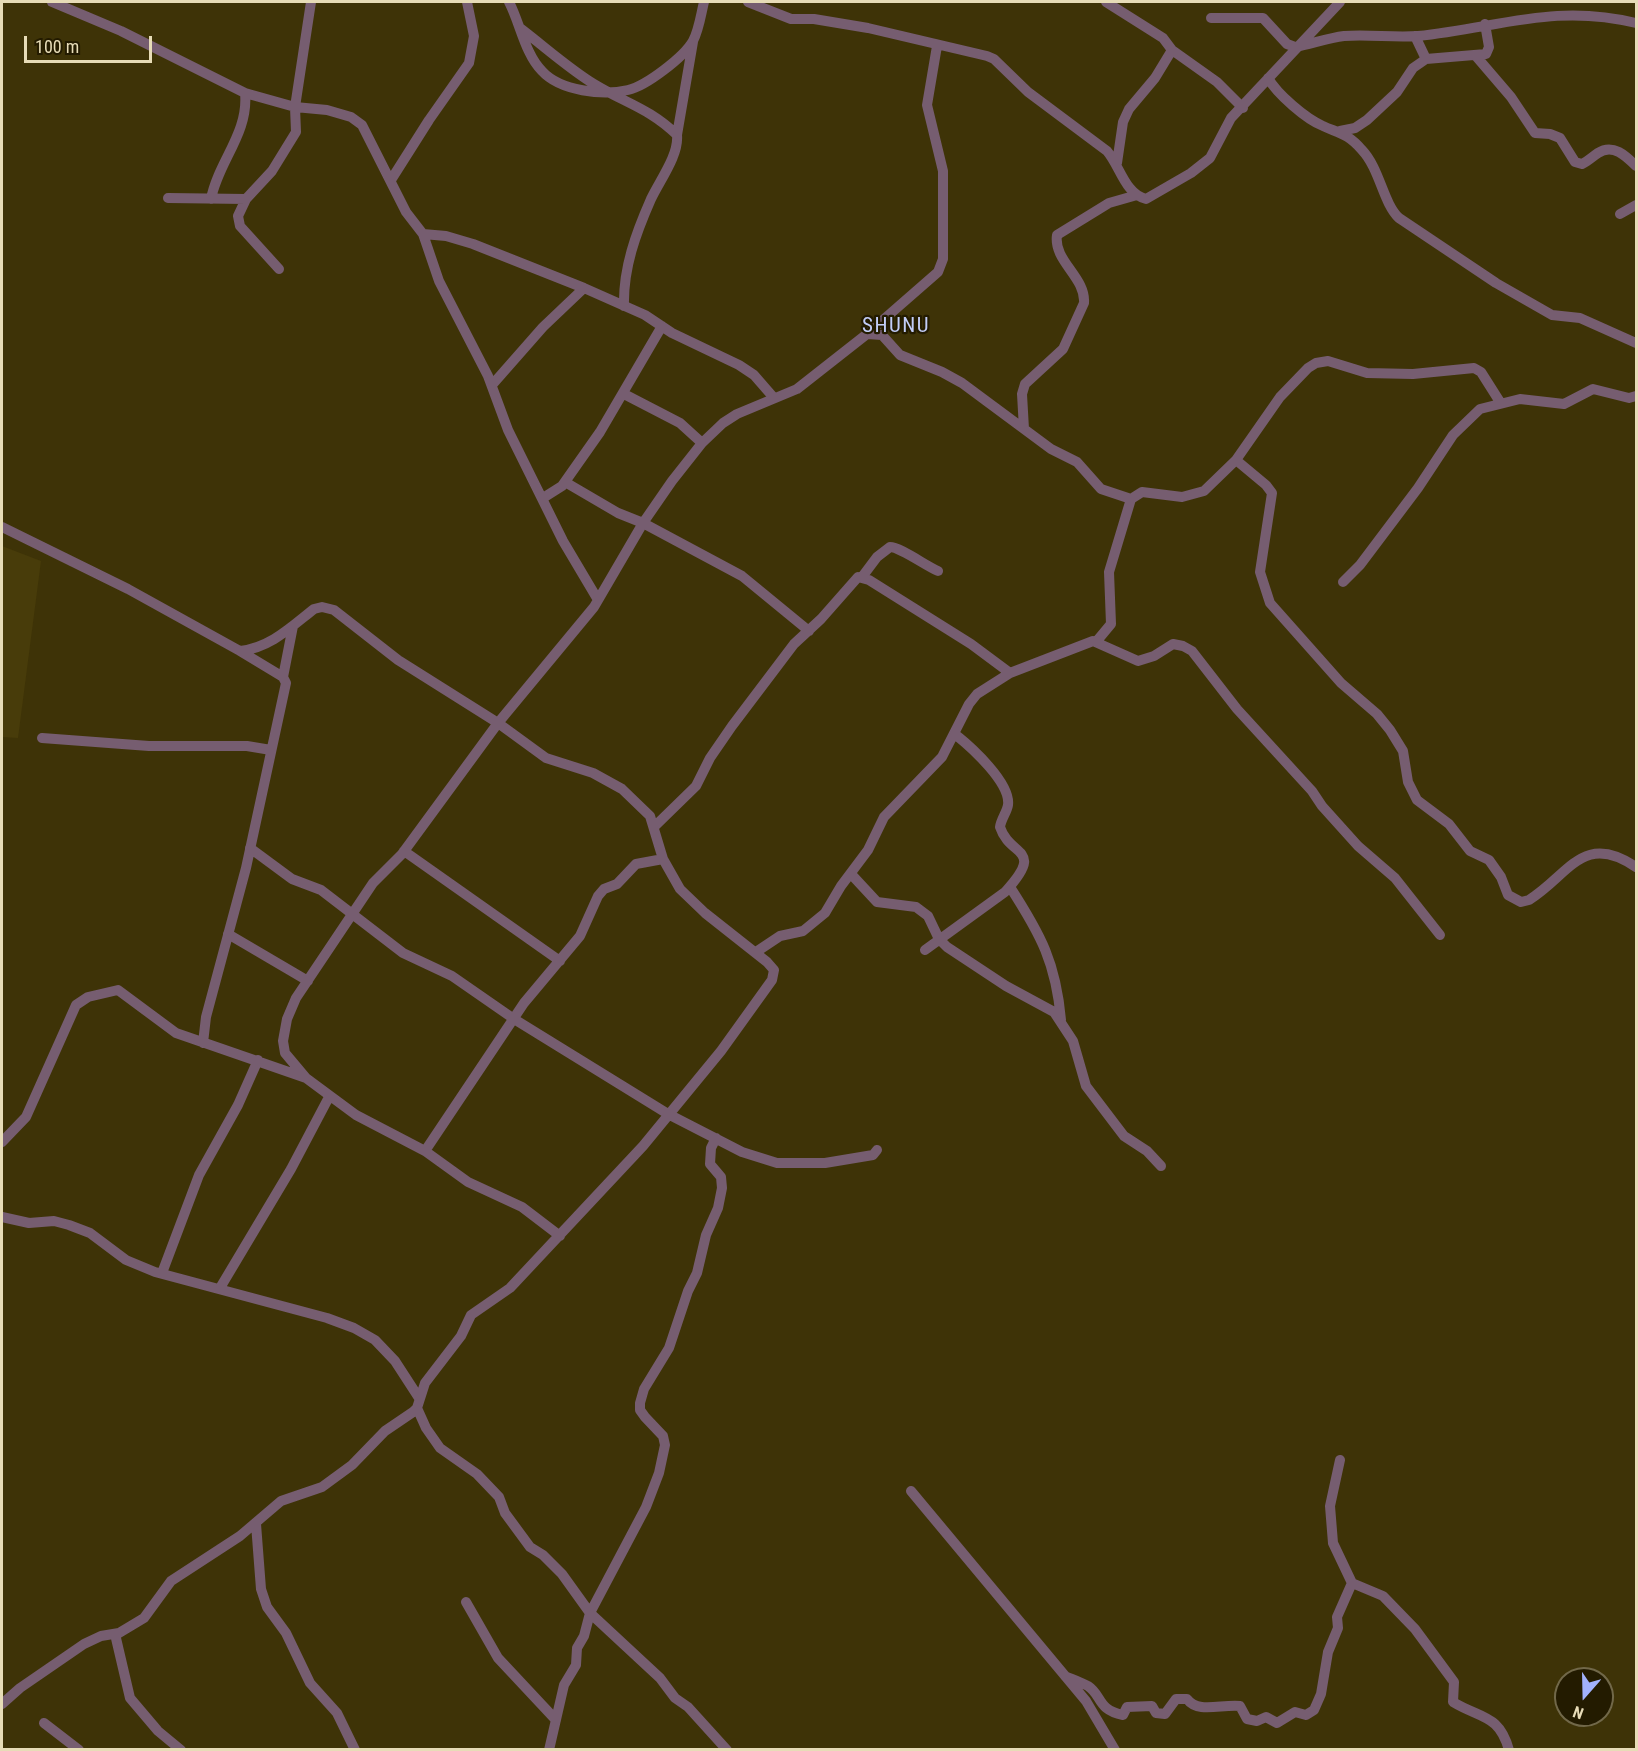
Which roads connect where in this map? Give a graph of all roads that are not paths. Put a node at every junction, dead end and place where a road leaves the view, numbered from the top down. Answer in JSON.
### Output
{"nodes":[{"id":1,"x":52,"y":2,"type":"edge"},
{"id":2,"x":311,"y":2,"type":"edge"},
{"id":3,"x":467,"y":2,"type":"edge"},
{"id":4,"x":509,"y":2,"type":"edge"},
{"id":5,"x":705,"y":2,"type":"edge"},
{"id":6,"x":748,"y":2,"type":"edge"},
{"id":7,"x":1106,"y":2,"type":"edge"},
{"id":8,"x":1340,"y":2,"type":"edge"},
{"id":9,"x":1211,"y":18,"type":"dead end"},
{"id":10,"x":1636,"y":23,"type":"edge"},
{"id":11,"x":1485,"y":24,"type":"junction"},
{"id":12,"x":520,"y":28,"type":"junction"},
{"id":13,"x":1415,"y":36,"type":"junction"},
{"id":14,"x":693,"y":42,"type":"junction"},
{"id":15,"x":937,"y":45,"type":"junction"},
{"id":16,"x":1295,"y":47,"type":"junction"},
{"id":17,"x":1172,"y":50,"type":"junction"},
{"id":18,"x":1474,"y":55,"type":"junction"},
{"id":19,"x":1426,"y":59,"type":"junction"},
{"id":20,"x":1268,"y":78,"type":"junction"},
{"id":21,"x":606,"y":91,"type":"junction"},
{"id":22,"x":245,"y":93,"type":"junction"},
{"id":23,"x":295,"y":106,"type":"junction"},
{"id":24,"x":1243,"y":108,"type":"junction"},
{"id":25,"x":1340,"y":131,"type":"junction"},
{"id":26,"x":677,"y":135,"type":"junction"},
{"id":27,"x":1117,"y":164,"type":"junction"},
{"id":28,"x":1636,"y":166,"type":"edge"},
{"id":29,"x":391,"y":180,"type":"junction"},
{"id":30,"x":1137,"y":195,"type":"junction"},
{"id":31,"x":168,"y":198,"type":"dead end"},
{"id":32,"x":211,"y":199,"type":"junction"},
{"id":33,"x":246,"y":199,"type":"junction"},
{"id":34,"x":1636,"y":205,"type":"edge"},
{"id":35,"x":1620,"y":214,"type":"dead end"},
{"id":36,"x":423,"y":234,"type":"junction"},
{"id":37,"x":279,"y":269,"type":"dead end"},
{"id":38,"x":584,"y":288,"type":"junction"},
{"id":39,"x":624,"y":306,"type":"junction"},
{"id":40,"x":662,"y":326,"type":"junction"},
{"id":41,"x":867,"y":334,"type":"junction"},
{"id":42,"x":1636,"y":342,"type":"edge"},
{"id":43,"x":492,"y":385,"type":"junction"},
{"id":44,"x":624,"y":394,"type":"junction"},
{"id":45,"x":1636,"y":396,"type":"edge"},
{"id":46,"x":774,"y":398,"type":"junction"},
{"id":47,"x":1500,"y":402,"type":"junction"},
{"id":48,"x":1024,"y":429,"type":"junction"},
{"id":49,"x":702,"y":443,"type":"junction"},
{"id":50,"x":1236,"y":460,"type":"junction"},
{"id":51,"x":565,"y":483,"type":"junction"},
{"id":52,"x":543,"y":498,"type":"junction"},
{"id":53,"x":1131,"y":499,"type":"junction"},
{"id":54,"x":643,"y":523,"type":"junction"},
{"id":55,"x":2,"y":527,"type":"edge"},
{"id":56,"x":938,"y":571,"type":"dead end"},
{"id":57,"x":862,"y":577,"type":"junction"},
{"id":58,"x":1343,"y":582,"type":"dead end"},
{"id":59,"x":598,"y":600,"type":"junction"},
{"id":60,"x":293,"y":626,"type":"junction"},
{"id":61,"x":809,"y":631,"type":"junction"},
{"id":62,"x":1096,"y":642,"type":"junction"},
{"id":63,"x":240,"y":651,"type":"junction"},
{"id":64,"x":1010,"y":673,"type":"junction"},
{"id":65,"x":283,"y":677,"type":"junction"},
{"id":66,"x":498,"y":723,"type":"junction"},
{"id":67,"x":956,"y":735,"type":"junction"},
{"id":68,"x":42,"y":738,"type":"dead end"},
{"id":69,"x":271,"y":750,"type":"junction"},
{"id":70,"x":656,"y":826,"type":"junction"},
{"id":71,"x":250,"y":848,"type":"junction"},
{"id":72,"x":404,"y":852,"type":"junction"},
{"id":73,"x":663,"y":859,"type":"junction"},
{"id":74,"x":1636,"y":867,"type":"edge"},
{"id":75,"x":851,"y":874,"type":"junction"},
{"id":76,"x":1010,"y":887,"type":"junction"},
{"id":77,"x":354,"y":915,"type":"junction"},
{"id":78,"x":228,"y":934,"type":"junction"},
{"id":79,"x":1440,"y":935,"type":"dead end"},
{"id":80,"x":939,"y":939,"type":"junction"},
{"id":81,"x":925,"y":950,"type":"dead end"},
{"id":82,"x":756,"y":952,"type":"junction"},
{"id":83,"x":560,"y":961,"type":"junction"},
{"id":84,"x":308,"y":981,"type":"junction"},
{"id":85,"x":514,"y":1018,"type":"junction"},
{"id":86,"x":1061,"y":1021,"type":"junction"},
{"id":87,"x":203,"y":1043,"type":"junction"},
{"id":88,"x":285,"y":1053,"type":"junction"},
{"id":89,"x":258,"y":1060,"type":"junction"},
{"id":90,"x":278,"y":1068,"type":"junction"},
{"id":91,"x":306,"y":1078,"type":"junction"},
{"id":92,"x":329,"y":1097,"type":"junction"},
{"id":93,"x":668,"y":1114,"type":"junction"},
{"id":94,"x":716,"y":1138,"type":"junction"},
{"id":95,"x":2,"y":1142,"type":"edge"},
{"id":96,"x":425,"y":1150,"type":"junction"},
{"id":97,"x":877,"y":1150,"type":"dead end"},
{"id":98,"x":1161,"y":1166,"type":"dead end"},
{"id":99,"x":2,"y":1217,"type":"edge"},
{"id":100,"x":560,"y":1236,"type":"junction"},
{"id":101,"x":162,"y":1273,"type":"junction"},
{"id":102,"x":220,"y":1288,"type":"junction"},
{"id":103,"x":418,"y":1403,"type":"junction"},
{"id":104,"x":399,"y":1423,"type":"junction"},
{"id":105,"x":426,"y":1428,"type":"junction"},
{"id":106,"x":1340,"y":1461,"type":"dead end"},
{"id":107,"x":911,"y":1491,"type":"dead end"},
{"id":108,"x":256,"y":1524,"type":"junction"},
{"id":109,"x":1352,"y":1583,"type":"junction"},
{"id":110,"x":466,"y":1602,"type":"dead end"},
{"id":111,"x":590,"y":1613,"type":"junction"},
{"id":112,"x":115,"y":1635,"type":"junction"},
{"id":113,"x":1065,"y":1676,"type":"junction"},
{"id":114,"x":2,"y":1704,"type":"edge"},
{"id":115,"x":556,"y":1720,"type":"junction"},
{"id":116,"x":44,"y":1724,"type":"dead end"},
{"id":117,"x":552,"y":1748,"type":"edge"},
{"id":118,"x":79,"y":1749,"type":"edge"},
{"id":119,"x":181,"y":1749,"type":"edge"},
{"id":120,"x":355,"y":1749,"type":"edge"},
{"id":121,"x":727,"y":1749,"type":"edge"},
{"id":122,"x":1115,"y":1749,"type":"edge"},
{"id":123,"x":1509,"y":1749,"type":"edge"}],
"edges":[{"from":1,"to":22,"type":"street"},
{"from":2,"to":23,"type":"street"},
{"from":3,"to":29,"type":"street"},
{"from":4,"to":12,"type":"street"},
{"from":5,"to":14,"type":"street"},
{"from":6,"to":15,"type":"street"},
{"from":7,"to":17,"type":"street"},
{"from":8,"to":16,"type":"street"},
{"from":9,"to":16,"type":"street"},
{"from":10,"to":11,"type":"street"},
{"from":11,"to":13,"type":"street"},
{"from":11,"to":18,"type":"street"},
{"from":12,"to":21,"type":"street"},
{"from":12,"to":21,"type":"street"},
{"from":13,"to":16,"type":"street"},
{"from":13,"to":19,"type":"street"},
{"from":14,"to":21,"type":"street"},
{"from":14,"to":26,"type":"street"},
{"from":15,"to":27,"type":"street"},
{"from":15,"to":41,"type":"street"},
{"from":16,"to":20,"type":"street"},
{"from":17,"to":24,"type":"street"},
{"from":17,"to":27,"type":"street"},
{"from":18,"to":19,"type":"street"},
{"from":18,"to":28,"type":"street"},
{"from":19,"to":25,"type":"street"},
{"from":20,"to":24,"type":"street"},
{"from":20,"to":25,"type":"street"},
{"from":21,"to":26,"type":"street"},
{"from":22,"to":23,"type":"street"},
{"from":22,"to":32,"type":"street"},
{"from":23,"to":29,"type":"street"},
{"from":23,"to":33,"type":"street"},
{"from":24,"to":30,"type":"street"},
{"from":25,"to":42,"type":"street"},
{"from":26,"to":39,"type":"street"},
{"from":27,"to":30,"type":"street"},
{"from":29,"to":36,"type":"street"},
{"from":30,"to":48,"type":"street"},
{"from":31,"to":32,"type":"street"},
{"from":32,"to":33,"type":"street"},
{"from":33,"to":37,"type":"street"},
{"from":34,"to":35,"type":"street"},
{"from":36,"to":38,"type":"street"},
{"from":36,"to":43,"type":"street"},
{"from":38,"to":39,"type":"street"},
{"from":38,"to":43,"type":"street"},
{"from":39,"to":40,"type":"street"},
{"from":40,"to":44,"type":"street"},
{"from":40,"to":46,"type":"street"},
{"from":41,"to":46,"type":"street"},
{"from":41,"to":48,"type":"street"},
{"from":43,"to":52,"type":"street"},
{"from":44,"to":49,"type":"street"},
{"from":44,"to":51,"type":"street"},
{"from":45,"to":47,"type":"street"},
{"from":46,"to":49,"type":"street"},
{"from":47,"to":50,"type":"street"},
{"from":47,"to":58,"type":"street"},
{"from":48,"to":53,"type":"street"},
{"from":49,"to":54,"type":"street"},
{"from":50,"to":53,"type":"street"},
{"from":50,"to":74,"type":"street"},
{"from":51,"to":52,"type":"street"},
{"from":51,"to":54,"type":"street"},
{"from":52,"to":59,"type":"street"},
{"from":53,"to":62,"type":"street"},
{"from":54,"to":59,"type":"street"},
{"from":54,"to":61,"type":"street"},
{"from":55,"to":63,"type":"street"},
{"from":56,"to":57,"type":"street"},
{"from":57,"to":61,"type":"street"},
{"from":57,"to":64,"type":"street"},
{"from":59,"to":66,"type":"street"},
{"from":60,"to":63,"type":"street"},
{"from":60,"to":65,"type":"street"},
{"from":60,"to":66,"type":"street"},
{"from":61,"to":70,"type":"street"},
{"from":62,"to":64,"type":"street"},
{"from":62,"to":79,"type":"street"},
{"from":63,"to":65,"type":"street"},
{"from":64,"to":67,"type":"street"},
{"from":65,"to":69,"type":"street"},
{"from":66,"to":70,"type":"street"},
{"from":66,"to":72,"type":"street"},
{"from":67,"to":75,"type":"street"},
{"from":67,"to":76,"type":"street"},
{"from":68,"to":69,"type":"street"},
{"from":69,"to":71,"type":"street"},
{"from":70,"to":73,"type":"street"},
{"from":71,"to":77,"type":"street"},
{"from":71,"to":78,"type":"street"},
{"from":72,"to":77,"type":"street"},
{"from":72,"to":83,"type":"street"},
{"from":73,"to":82,"type":"street"},
{"from":73,"to":83,"type":"street"},
{"from":75,"to":80,"type":"street"},
{"from":75,"to":82,"type":"street"},
{"from":76,"to":80,"type":"street"},
{"from":76,"to":86,"type":"street"},
{"from":77,"to":84,"type":"street"},
{"from":77,"to":85,"type":"street"},
{"from":78,"to":84,"type":"street"},
{"from":78,"to":87,"type":"street"},
{"from":80,"to":81,"type":"street"},
{"from":80,"to":86,"type":"street"},
{"from":82,"to":93,"type":"street"},
{"from":83,"to":85,"type":"street"},
{"from":84,"to":88,"type":"street"},
{"from":85,"to":93,"type":"street"},
{"from":85,"to":96,"type":"street"},
{"from":86,"to":98,"type":"street"},
{"from":87,"to":89,"type":"street"},
{"from":87,"to":95,"type":"street"},
{"from":88,"to":90,"type":"street"},
{"from":88,"to":91,"type":"street"},
{"from":89,"to":90,"type":"street"},
{"from":89,"to":101,"type":"street"},
{"from":90,"to":91,"type":"street"},
{"from":91,"to":92,"type":"street"},
{"from":92,"to":96,"type":"street"},
{"from":92,"to":102,"type":"street"},
{"from":93,"to":94,"type":"street"},
{"from":93,"to":100,"type":"street"},
{"from":94,"to":97,"type":"street"},
{"from":94,"to":111,"type":"street"},
{"from":96,"to":100,"type":"street"},
{"from":99,"to":101,"type":"street"},
{"from":100,"to":103,"type":"street"},
{"from":101,"to":102,"type":"street"},
{"from":102,"to":103,"type":"street"},
{"from":103,"to":104,"type":"street"},
{"from":103,"to":105,"type":"street"},
{"from":104,"to":105,"type":"street"},
{"from":104,"to":108,"type":"street"},
{"from":105,"to":111,"type":"street"},
{"from":106,"to":109,"type":"street"},
{"from":107,"to":113,"type":"street"},
{"from":108,"to":112,"type":"street"},
{"from":108,"to":120,"type":"street"},
{"from":109,"to":113,"type":"street"},
{"from":109,"to":123,"type":"street"},
{"from":110,"to":115,"type":"street"},
{"from":111,"to":115,"type":"street"},
{"from":111,"to":121,"type":"street"},
{"from":112,"to":114,"type":"street"},
{"from":112,"to":119,"type":"street"},
{"from":113,"to":122,"type":"street"},
{"from":115,"to":117,"type":"street"},
{"from":116,"to":118,"type":"street"}]}
